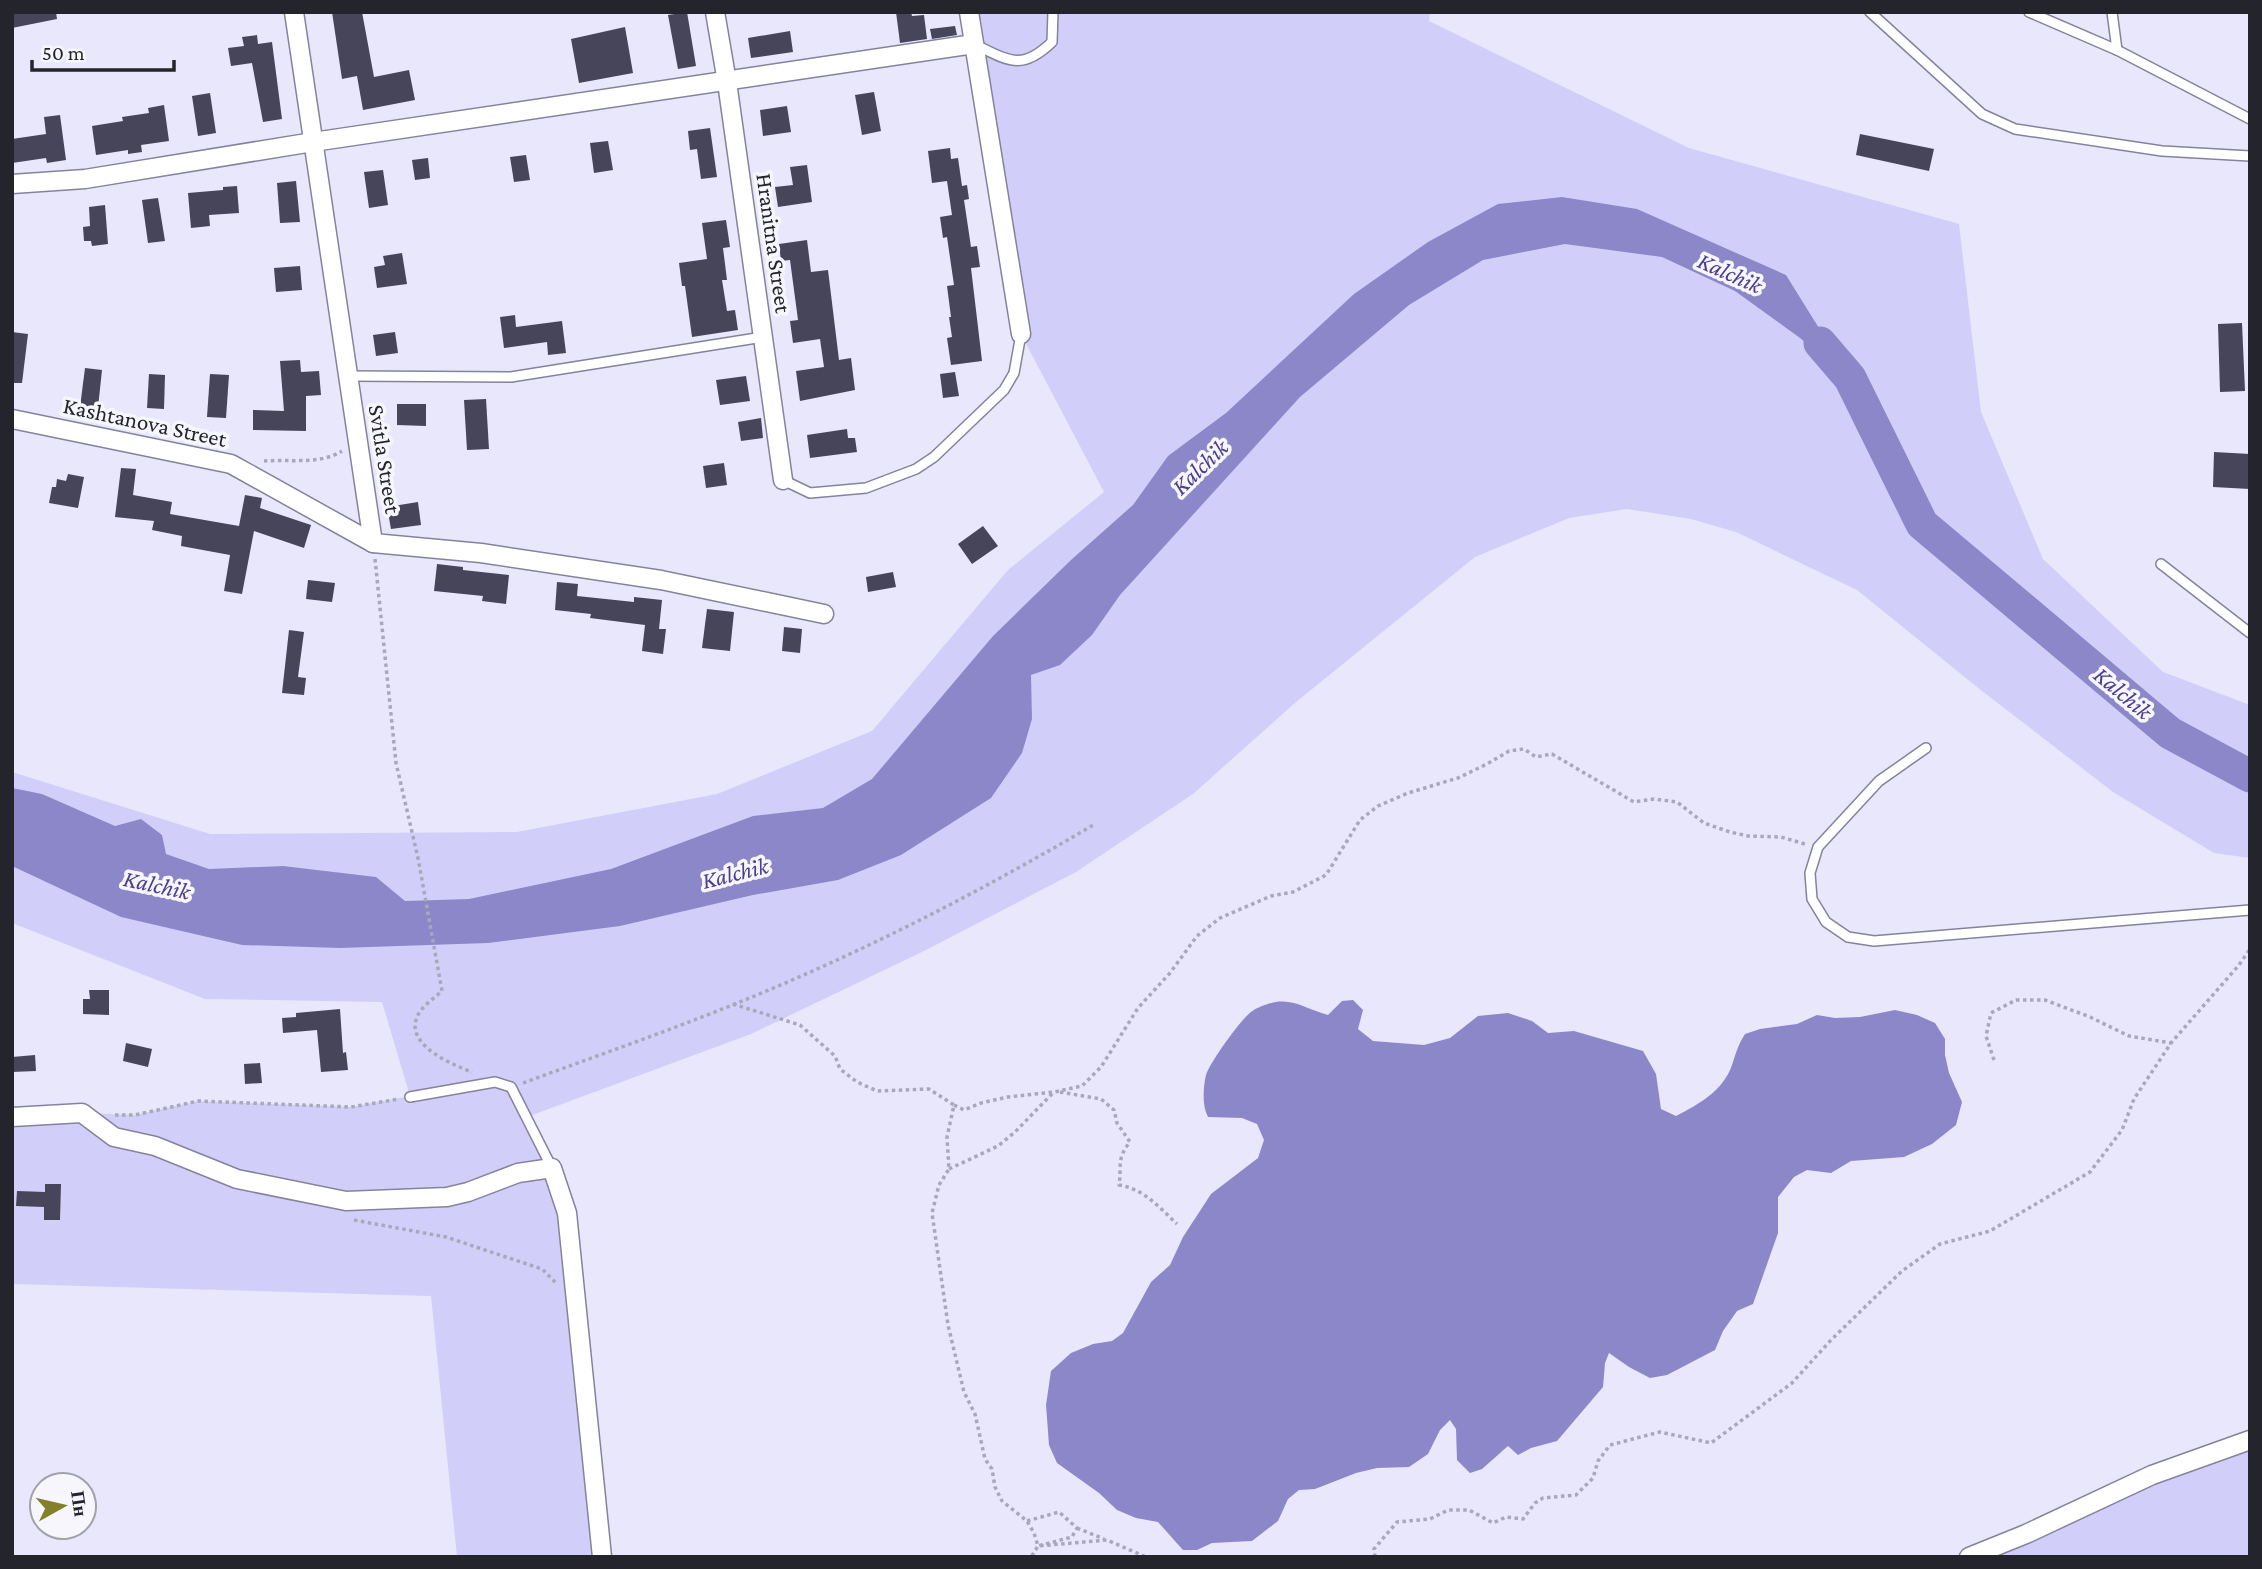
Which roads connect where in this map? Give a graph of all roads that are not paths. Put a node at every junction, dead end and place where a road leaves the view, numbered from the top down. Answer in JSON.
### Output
{"nodes":[{"id":1,"x":294,"y":12,"type":"edge"},
{"id":2,"x":715,"y":12,"type":"edge"},
{"id":3,"x":969,"y":12,"type":"edge"},
{"id":4,"x":1053,"y":12,"type":"edge"},
{"id":5,"x":1870,"y":12,"type":"edge"},
{"id":6,"x":2029,"y":12,"type":"edge"},
{"id":7,"x":2112,"y":12,"type":"edge"},
{"id":8,"x":974,"y":44,"type":"junction"},
{"id":9,"x":2117,"y":50,"type":"junction"},
{"id":10,"x":727,"y":82,"type":"junction"},
{"id":11,"x":2250,"y":119,"type":"edge"},
{"id":12,"x":313,"y":142,"type":"junction"},
{"id":13,"x":2250,"y":156,"type":"edge"},
{"id":14,"x":12,"y":184,"type":"edge"},
{"id":15,"x":1021,"y":334,"type":"joint"},
{"id":16,"x":763,"y":337,"type":"junction"},
{"id":17,"x":348,"y":376,"type":"junction"},
{"id":18,"x":12,"y":419,"type":"edge"},
{"id":19,"x":783,"y":480,"type":"joint"},
{"id":20,"x":373,"y":543,"type":"junction"},
{"id":21,"x":2161,"y":564,"type":"dead end"},
{"id":22,"x":824,"y":614,"type":"dead end"},
{"id":23,"x":2250,"y":633,"type":"edge"},
{"id":24,"x":1926,"y":748,"type":"dead end"},
{"id":25,"x":2250,"y":910,"type":"edge"},
{"id":26,"x":410,"y":1097,"type":"road end"},
{"id":27,"x":12,"y":1117,"type":"edge"},
{"id":28,"x":552,"y":1168,"type":"junction"},
{"id":29,"x":2250,"y":1440,"type":"edge"},
{"id":30,"x":602,"y":1557,"type":"edge"},
{"id":31,"x":1969,"y":1557,"type":"edge"}],
"edges":[{"from":1,"to":12,"type":"street","name":"Svitla Street"},
{"from":2,"to":10,"type":"street","name":"Hranitna Street"},
{"from":3,"to":8,"type":"street"},
{"from":4,"to":8,"type":"lane"},
{"from":5,"to":13,"type":"lane"},
{"from":6,"to":9,"type":"lane"},
{"from":7,"to":9,"type":"lane"},
{"from":8,"to":10,"type":"street"},
{"from":8,"to":15,"type":"street"},
{"from":9,"to":11,"type":"lane"},
{"from":10,"to":12,"type":"street"},
{"from":10,"to":16,"type":"street","name":"Hranitna Street"},
{"from":12,"to":14,"type":"street"},
{"from":12,"to":17,"type":"street","name":"Svitla Street"},
{"from":15,"to":19,"type":"lane"},
{"from":16,"to":17,"type":"lane"},
{"from":16,"to":19,"type":"street","name":"Hranitna Street"},
{"from":17,"to":20,"type":"street","name":"Svitla Street"},
{"from":18,"to":20,"type":"street","name":"Kashtanova Street"},
{"from":20,"to":22,"type":"street","name":"Svitla Street"},
{"from":21,"to":23,"type":"lane"},
{"from":24,"to":25,"type":"lane"},
{"from":26,"to":28,"type":"lane"},
{"from":27,"to":28,"type":"street"},
{"from":28,"to":30,"type":"street"},
{"from":29,"to":31,"type":"street"}]}
